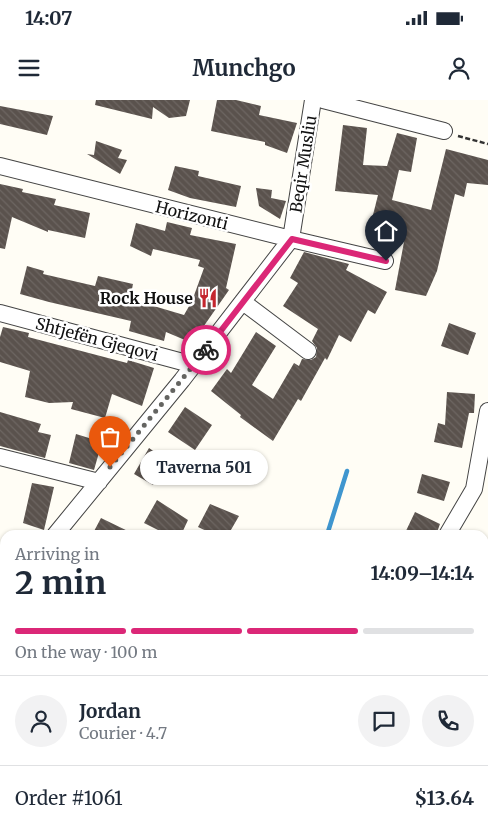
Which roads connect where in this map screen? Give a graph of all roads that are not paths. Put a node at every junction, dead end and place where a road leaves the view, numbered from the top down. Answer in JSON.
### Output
{"nodes":[{"id":1,"x":313,"y":100,"type":"edge"},
{"id":2,"x":323,"y":100,"type":"edge"},
{"id":3,"x":444,"y":131,"type":"road end"},
{"id":4,"x":0,"y":166,"type":"edge"},
{"id":5,"x":292,"y":239,"type":"junction"},
{"id":6,"x":386,"y":261,"type":"dead end"},
{"id":7,"x":243,"y":302,"type":"junction"},
{"id":8,"x":0,"y":313,"type":"edge"},
{"id":9,"x":308,"y":352,"type":"dead end"},
{"id":10,"x":194,"y":365,"type":"junction"},
{"id":11,"x":488,"y":411,"type":"edge"},
{"id":12,"x":0,"y":457,"type":"edge"},
{"id":13,"x":98,"y":482,"type":"junction"},
{"id":14,"x":59,"y":530,"type":"edge"},
{"id":15,"x":450,"y":530,"type":"edge"}],
"edges":[{"from":1,"to":5,"type":"street","name":"Beqir Musliu"},
{"from":2,"to":3,"type":"street"},
{"from":4,"to":5,"type":"street","name":"Horizonti"},
{"from":5,"to":6,"type":"street","name":"Horizonti"},
{"from":5,"to":7,"type":"street","name":"Beqir Musliu"},
{"from":7,"to":9,"type":"street"},
{"from":7,"to":10,"type":"street","name":"Beqir Musliu"},
{"from":8,"to":10,"type":"street","name":"Shtjefën Gjeqovi"},
{"from":10,"to":13,"type":"street","name":"Beqir Musliu"},
{"from":11,"to":15,"type":"street"},
{"from":12,"to":13,"type":"street"},
{"from":13,"to":14,"type":"street","name":"Beqir Musliu"}]}
